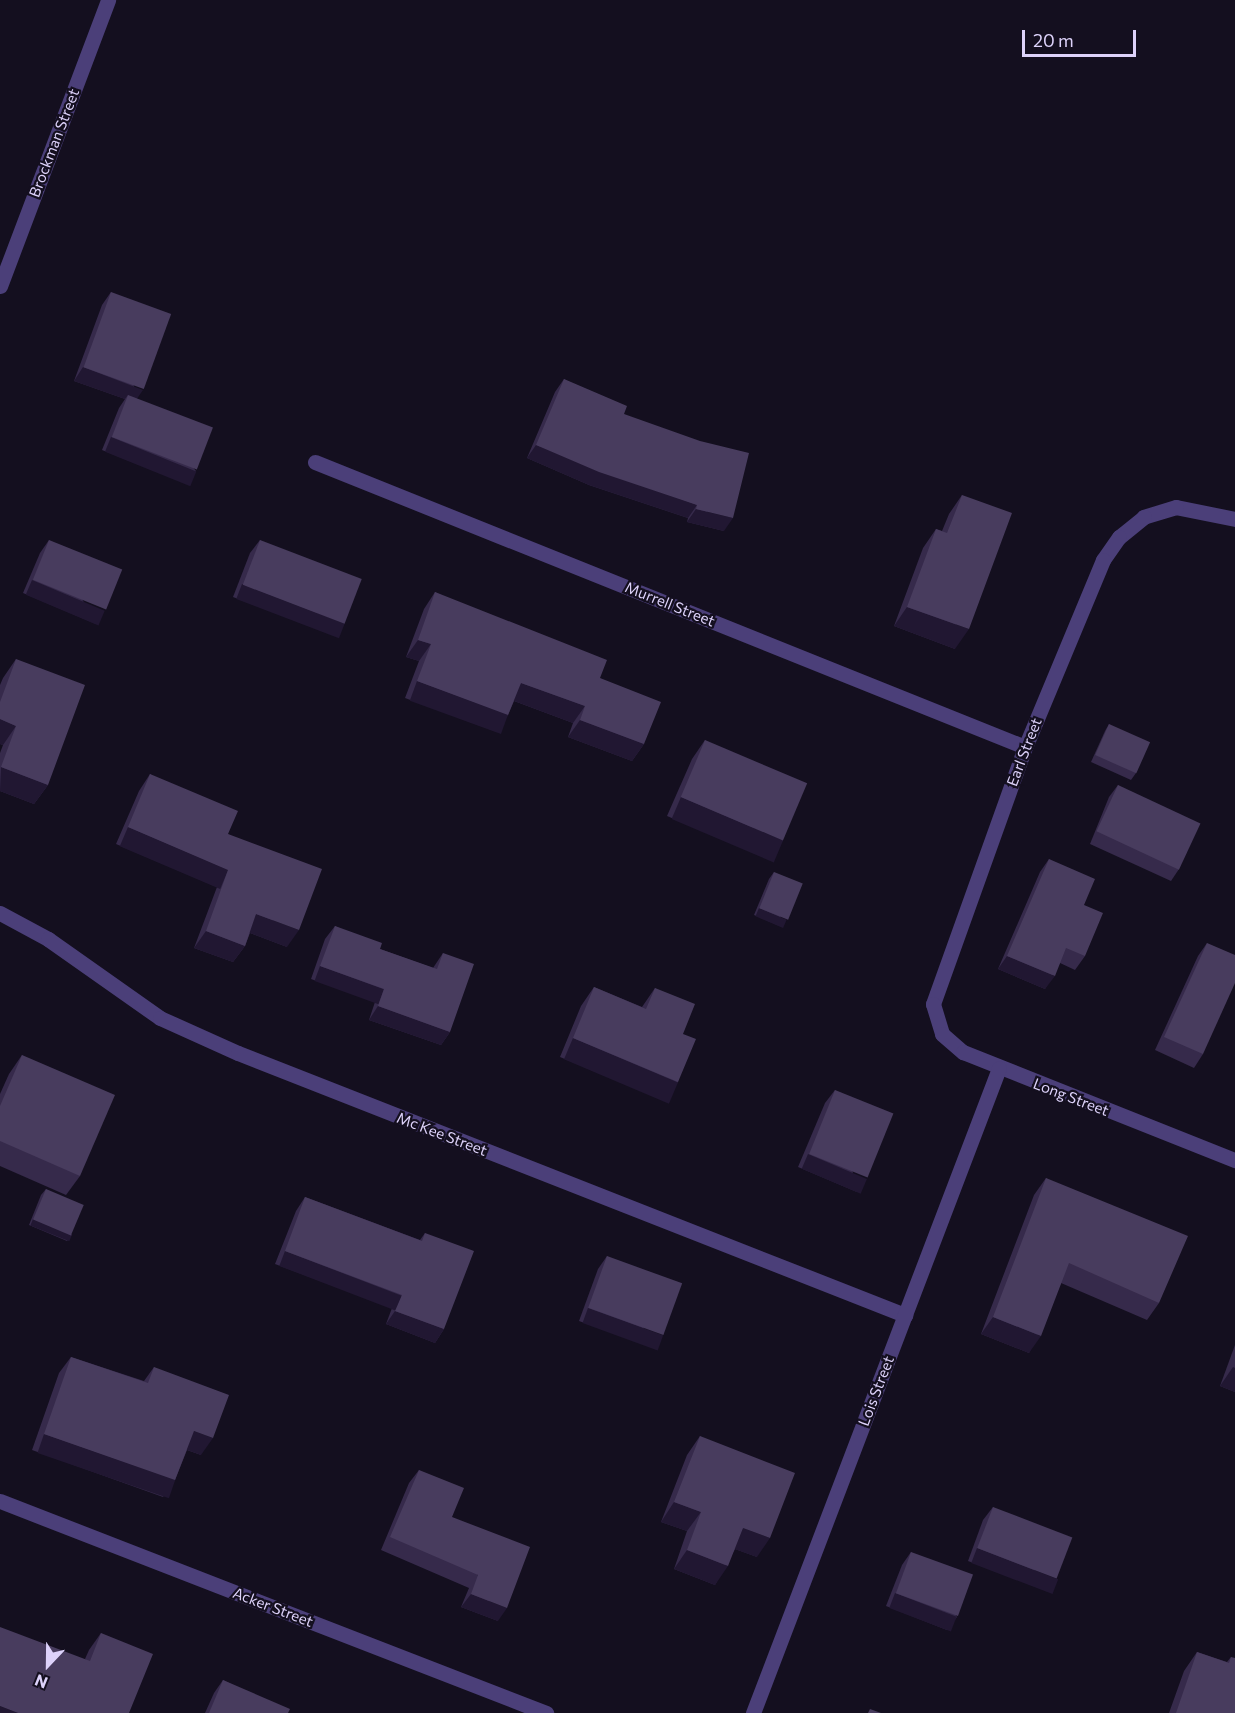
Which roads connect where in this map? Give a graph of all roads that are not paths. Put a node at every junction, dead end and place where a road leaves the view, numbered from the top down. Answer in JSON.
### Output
{"nodes":[{"id":1,"x":108,"y":0,"type":"edge"},
{"id":2,"x":0,"y":286,"type":"edge"},
{"id":3,"x":315,"y":462,"type":"dead end"},
{"id":4,"x":1235,"y":519,"type":"edge"},
{"id":5,"x":1025,"y":747,"type":"junction"},
{"id":6,"x":0,"y":913,"type":"edge"},
{"id":7,"x":933,"y":1004,"type":"joint"},
{"id":8,"x":999,"y":1068,"type":"junction"},
{"id":9,"x":1235,"y":1161,"type":"edge"},
{"id":10,"x":905,"y":1315,"type":"junction"},
{"id":11,"x":0,"y":1501,"type":"edge"},
{"id":12,"x":546,"y":1713,"type":"edge"},
{"id":13,"x":753,"y":1713,"type":"edge"}],
"edges":[{"from":1,"to":2,"type":"street","name":"Brockman Street"},
{"from":3,"to":5,"type":"street","name":"Murrell Street"},
{"from":4,"to":5,"type":"street","name":"Earl Street"},
{"from":5,"to":7,"type":"street","name":"Earl Street"},
{"from":6,"to":10,"type":"street","name":"Mc Kee Street"},
{"from":7,"to":8,"type":"street","name":"Long Street"},
{"from":8,"to":9,"type":"street","name":"Long Street"},
{"from":8,"to":10,"type":"street","name":"Lois Street"},
{"from":10,"to":13,"type":"street","name":"Lois Street"},
{"from":11,"to":12,"type":"street","name":"Acker Street"}]}
